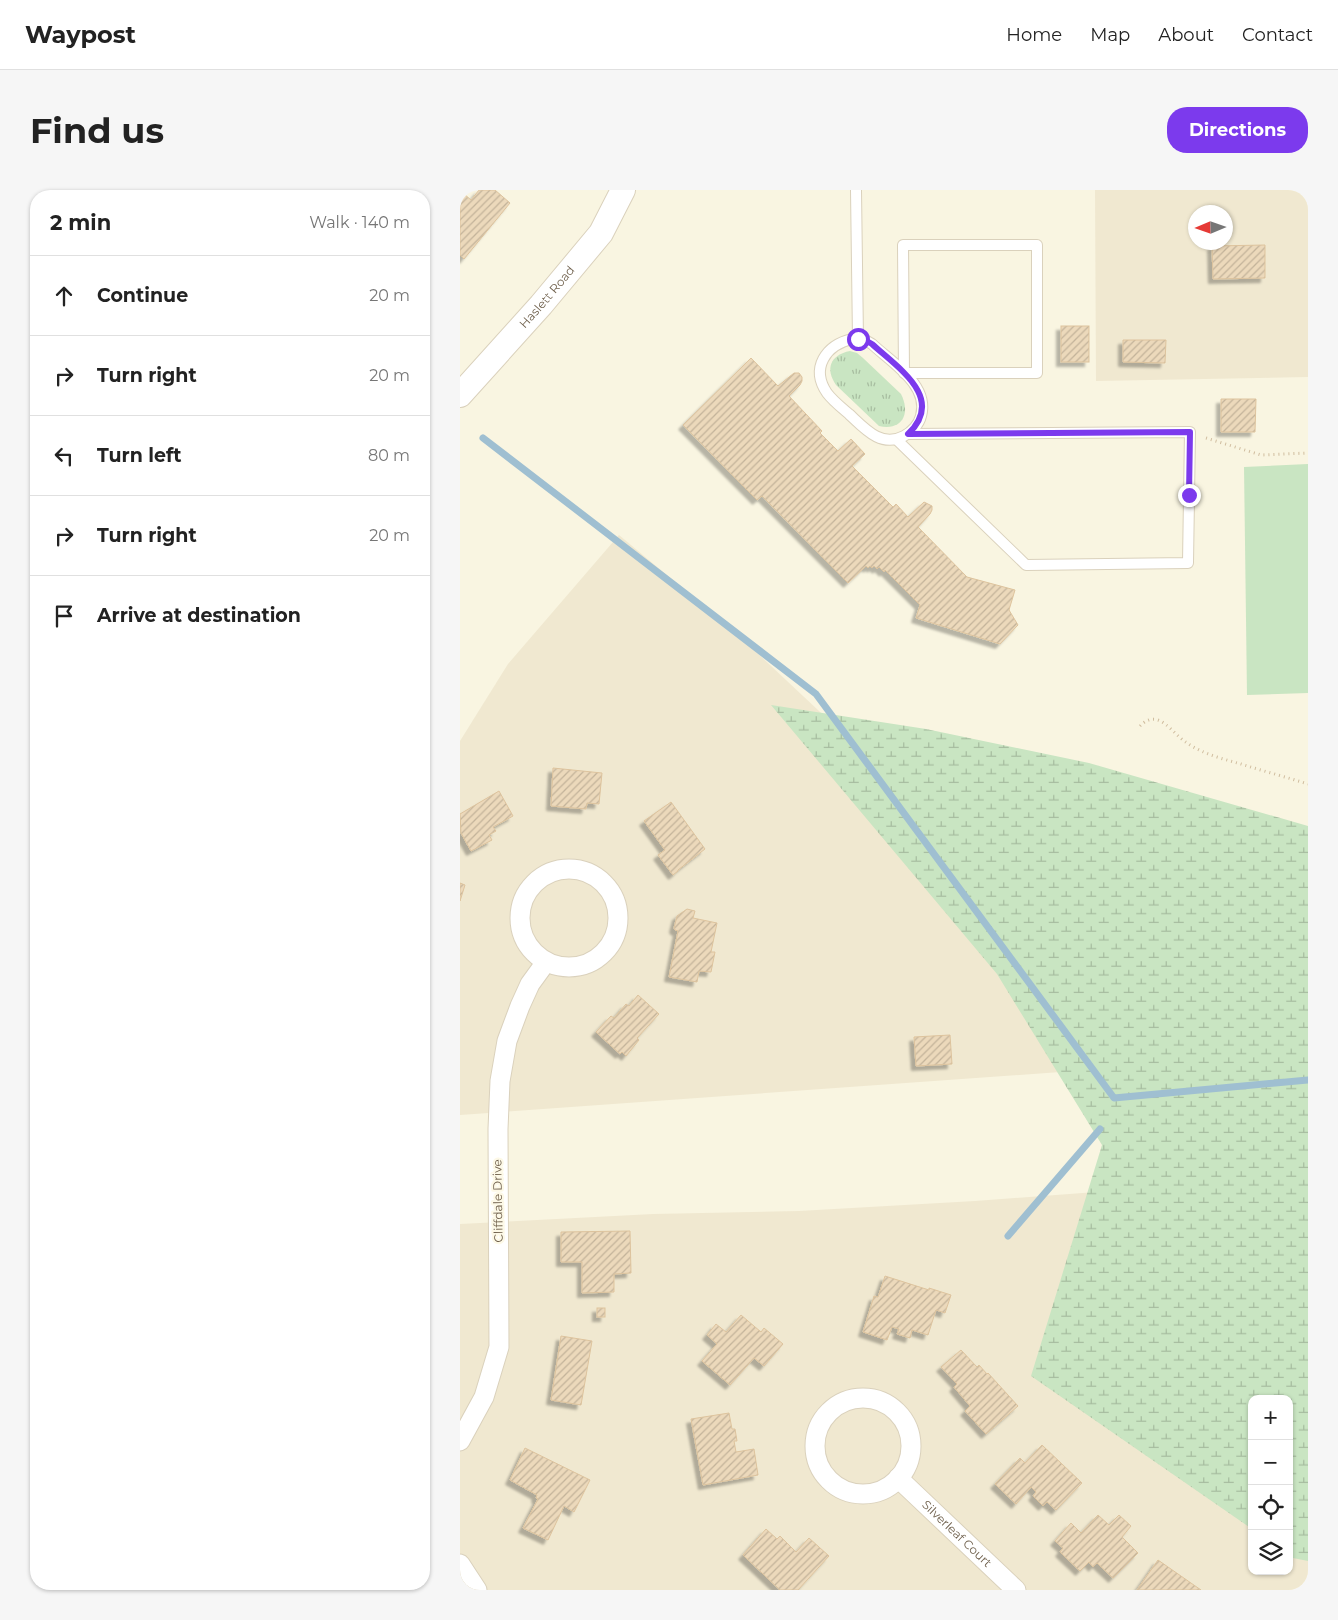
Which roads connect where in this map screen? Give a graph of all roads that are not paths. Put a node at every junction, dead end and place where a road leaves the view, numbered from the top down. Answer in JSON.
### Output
{"nodes":[{"id":1,"x":623,"y":190,"type":"edge"},
{"id":2,"x":856,"y":190,"type":"edge"},
{"id":3,"x":858,"y":339,"type":"junction"},
{"id":4,"x":904,"y":373,"type":"junction"},
{"id":5,"x":460,"y":395,"type":"edge"},
{"id":6,"x":908,"y":434,"type":"junction"},
{"id":7,"x":897,"y":440,"type":"junction"},
{"id":8,"x":546,"y":962,"type":"junction"},
{"id":9,"x":460,"y":1441,"type":"edge"},
{"id":10,"x":898,"y":1478,"type":"junction"},
{"id":11,"x":460,"y":1564,"type":"edge"},
{"id":12,"x":477,"y":1590,"type":"edge"},
{"id":13,"x":1016,"y":1590,"type":"edge"}],
"edges":[{"from":1,"to":5,"type":"street","name":"Haslett Road"},
{"from":2,"to":3,"type":"lane"},
{"from":3,"to":4,"type":"lane"},
{"from":3,"to":7,"type":"lane"},
{"from":4,"to":4,"type":"lane"},
{"from":4,"to":6,"type":"lane"},
{"from":6,"to":7,"type":"lane"},
{"from":6,"to":7,"type":"lane"},
{"from":8,"to":8,"type":"street"},
{"from":8,"to":9,"type":"street","name":"Cliffdale Drive"},
{"from":10,"to":10,"type":"street"},
{"from":10,"to":13,"type":"street","name":"Silverleaf Court"},
{"from":11,"to":12,"type":"street"}]}
